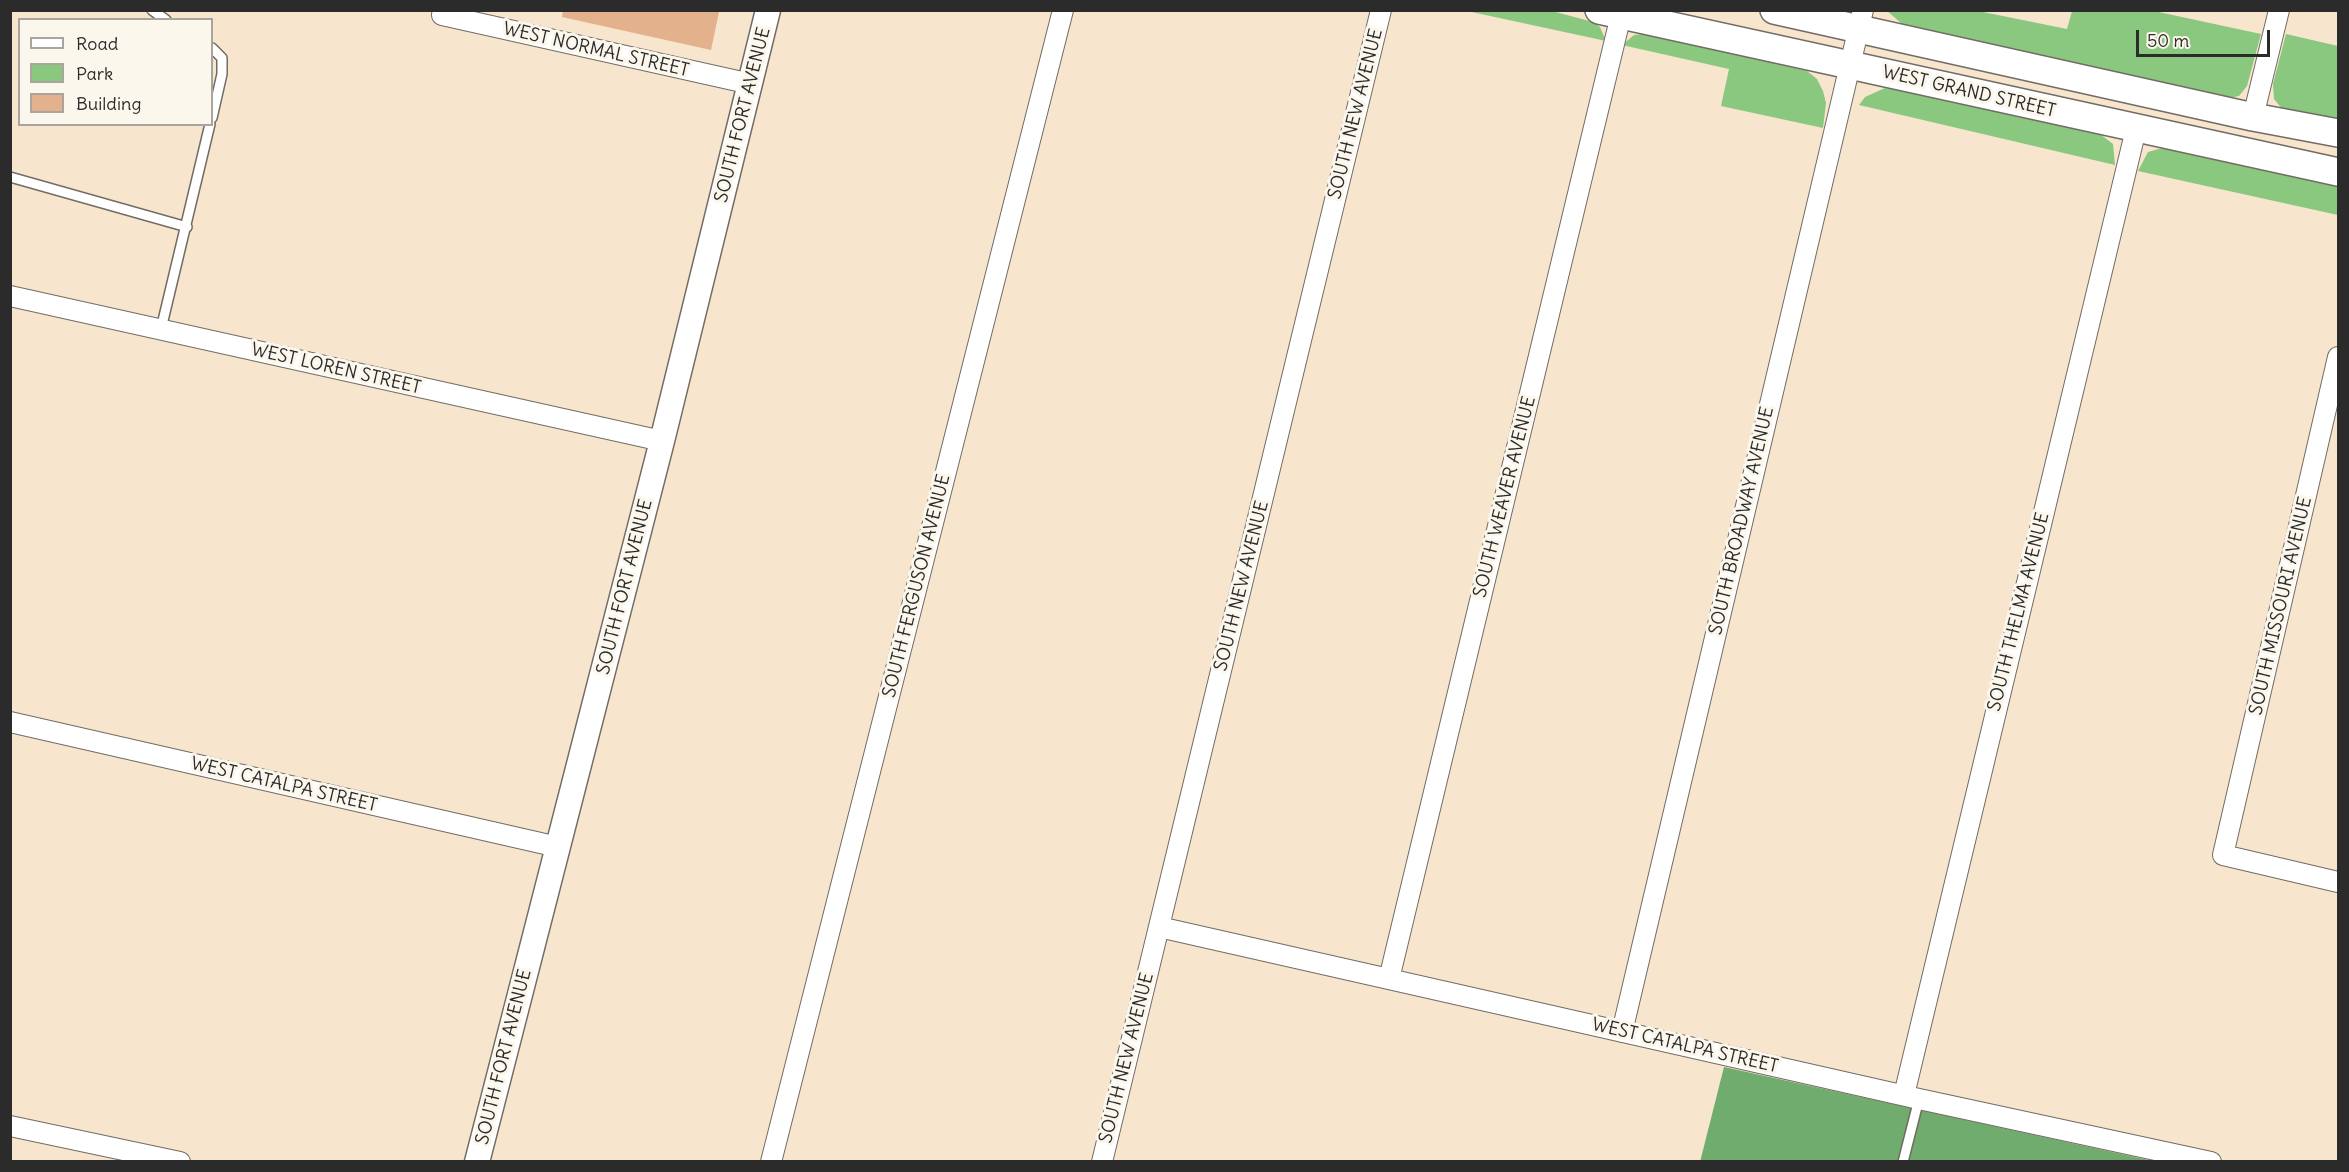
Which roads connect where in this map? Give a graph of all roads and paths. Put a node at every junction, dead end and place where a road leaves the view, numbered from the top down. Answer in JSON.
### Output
{"nodes":[{"id":1,"x":768,"y":10,"type":"edge"},
{"id":2,"x":1063,"y":10,"type":"edge"},
{"id":3,"x":1381,"y":10,"type":"edge"},
{"id":4,"x":1774,"y":10,"type":"edge"},
{"id":5,"x":2279,"y":10,"type":"edge"},
{"id":6,"x":443,"y":13,"type":"edge"},
{"id":7,"x":1610,"y":13,"type":"edge"},
{"id":8,"x":1861,"y":20,"type":"edge"},
{"id":9,"x":213,"y":49,"type":"edge"},
{"id":10,"x":1850,"y":65,"type":"junction"},
{"id":11,"x":751,"y":84,"type":"junction"},
{"id":12,"x":213,"y":114,"type":"edge"},
{"id":13,"x":2253,"y":117,"type":"junction"},
{"id":14,"x":210,"y":126,"type":"edge"},
{"id":15,"x":2136,"y":129,"type":"junction"},
{"id":16,"x":2338,"y":133,"type":"edge"},
{"id":17,"x":2338,"y":172,"type":"edge"},
{"id":18,"x":10,"y":177,"type":"edge"},
{"id":19,"x":187,"y":227,"type":"junction"},
{"id":20,"x":10,"y":296,"type":"edge"},
{"id":21,"x":161,"y":329,"type":"junction"},
{"id":22,"x":2338,"y":357,"type":"edge"},
{"id":23,"x":662,"y":441,"type":"junction"},
{"id":24,"x":10,"y":722,"type":"edge"},
{"id":25,"x":558,"y":848,"type":"junction"},
{"id":26,"x":2338,"y":882,"type":"edge"},
{"id":27,"x":1159,"y":927,"type":"junction"},
{"id":28,"x":1389,"y":979,"type":"junction"},
{"id":29,"x":1622,"y":1032,"type":"junction"},
{"id":30,"x":1912,"y":1097,"type":"junction"},
{"id":31,"x":10,"y":1126,"type":"edge"},
{"id":32,"x":180,"y":1161,"type":"edge"},
{"id":33,"x":477,"y":1161,"type":"edge"},
{"id":34,"x":771,"y":1161,"type":"edge"},
{"id":35,"x":1102,"y":1161,"type":"edge"},
{"id":36,"x":1903,"y":1161,"type":"edge"},
{"id":37,"x":2211,"y":1161,"type":"edge"}],
"edges":[{"from":1,"to":11,"type":"street","name":"SOUTH FORT AVENUE"},
{"from":2,"to":34,"type":"street","name":"SOUTH FERGUSON AVENUE"},
{"from":3,"to":27,"type":"street","name":"SOUTH NEW AVENUE"},
{"from":4,"to":8,"type":"main road","name":"WEST GRAND STREET"},
{"from":5,"to":13,"type":"street"},
{"from":6,"to":11,"type":"street","name":"WEST NORMAL STREET"},
{"from":7,"to":10,"type":"main road","name":"WEST GRAND STREET"},
{"from":7,"to":28,"type":"street","name":"SOUTH WEAVER AVENUE"},
{"from":8,"to":10,"type":"street","name":"SOUTH BROADWAY AVENUE"},
{"from":8,"to":13,"type":"main road","name":"WEST GRAND STREET"},
{"from":9,"to":12,"type":"lane"},
{"from":10,"to":15,"type":"main road","name":"WEST GRAND STREET"},
{"from":10,"to":29,"type":"street","name":"SOUTH BROADWAY AVENUE"},
{"from":11,"to":23,"type":"street","name":"SOUTH FORT AVENUE"},
{"from":13,"to":16,"type":"main road","name":"WEST GRAND STREET"},
{"from":14,"to":19,"type":"lane"},
{"from":15,"to":17,"type":"main road","name":"WEST GRAND STREET"},
{"from":15,"to":30,"type":"street","name":"SOUTH THELMA AVENUE"},
{"from":18,"to":19,"type":"lane"},
{"from":19,"to":21,"type":"lane"},
{"from":20,"to":21,"type":"street","name":"WEST LOREN STREET"},
{"from":21,"to":23,"type":"street","name":"WEST LOREN STREET"},
{"from":22,"to":26,"type":"street","name":"SOUTH MISSOURI AVENUE"},
{"from":23,"to":25,"type":"street","name":"SOUTH FORT AVENUE"},
{"from":24,"to":25,"type":"street","name":"WEST CATALPA STREET"},
{"from":25,"to":33,"type":"street","name":"SOUTH FORT AVENUE"},
{"from":27,"to":28,"type":"street","name":"WEST CATALPA STREET"},
{"from":27,"to":35,"type":"street","name":"SOUTH NEW AVENUE"},
{"from":28,"to":29,"type":"street","name":"WEST CATALPA STREET"},
{"from":29,"to":30,"type":"street","name":"WEST CATALPA STREET"},
{"from":30,"to":36,"type":"lane"},
{"from":30,"to":37,"type":"street","name":"WEST CATALPA STREET"},
{"from":31,"to":32,"type":"street"}]}
